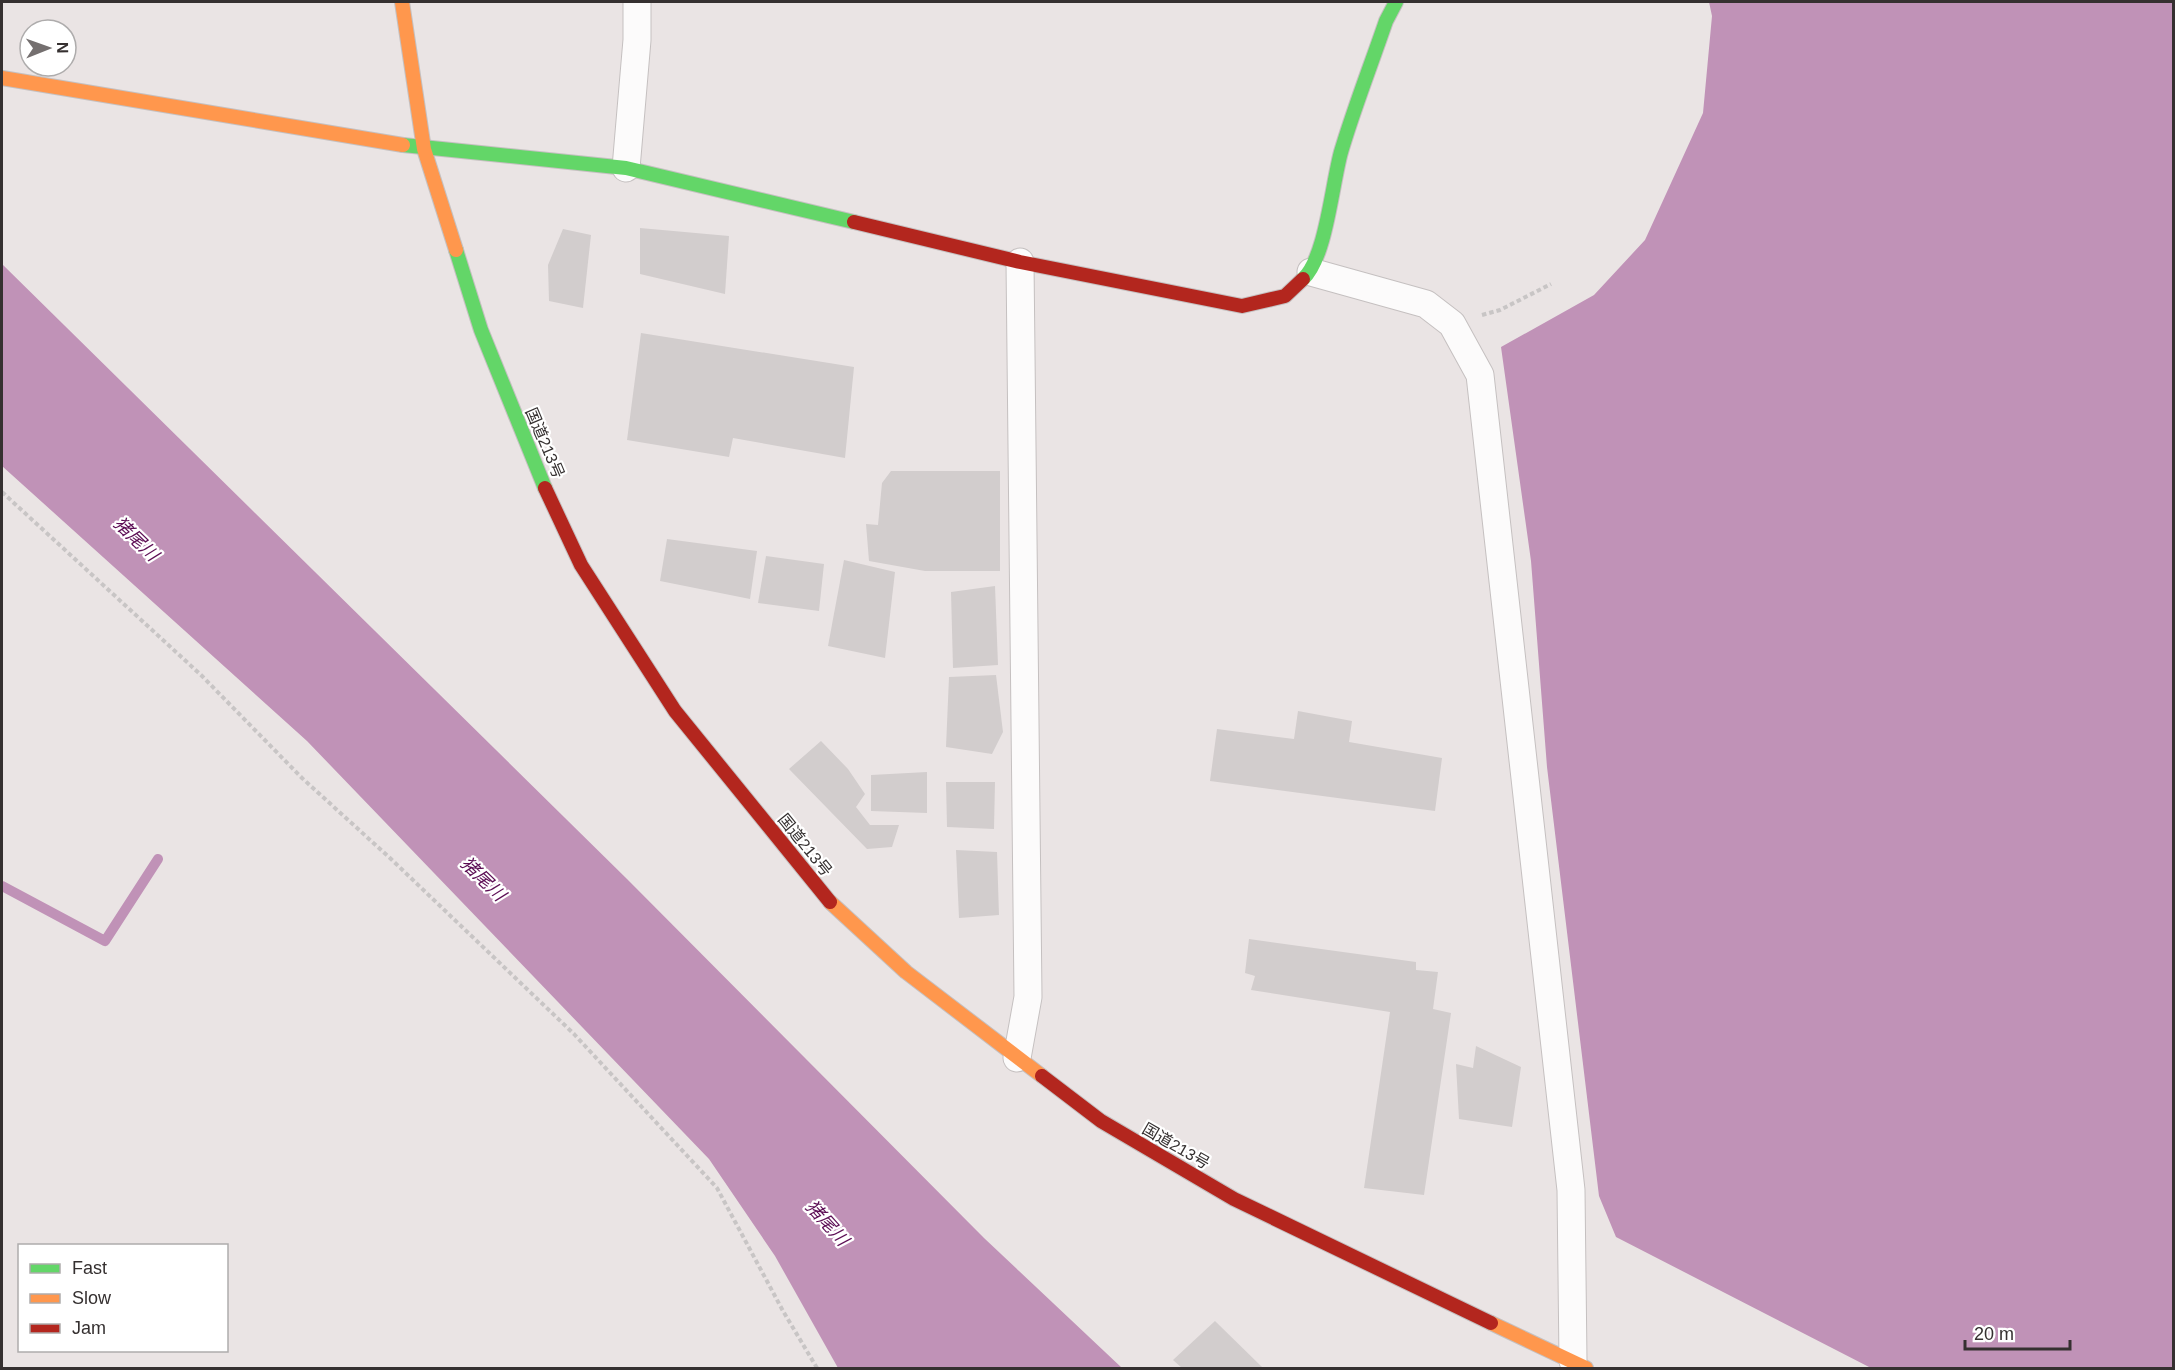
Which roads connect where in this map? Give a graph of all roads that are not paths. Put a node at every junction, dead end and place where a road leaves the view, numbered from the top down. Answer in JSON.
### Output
{"nodes":[{"id":1,"x":402,"y":2,"type":"edge"},
{"id":2,"x":637,"y":2,"type":"edge"},
{"id":3,"x":1396,"y":2,"type":"edge"},
{"id":4,"x":2,"y":78,"type":"edge"},
{"id":5,"x":424,"y":149,"type":"junction"},
{"id":6,"x":626,"y":168,"type":"junction"},
{"id":7,"x":1020,"y":262,"type":"junction"},
{"id":8,"x":1311,"y":272,"type":"junction"},
{"id":9,"x":1017,"y":1058,"type":"junction"},
{"id":10,"x":1580,"y":1365,"type":"edge"}],
"edges":[{"from":1,"to":5,"type":"main road","name":"国道213号"},
{"from":2,"to":6,"type":"street"},
{"from":3,"to":8,"type":"main road"},
{"from":4,"to":5,"type":"main road"},
{"from":5,"to":6,"type":"main road"},
{"from":5,"to":9,"type":"main road","name":"国道213号"},
{"from":6,"to":7,"type":"main road"},
{"from":7,"to":8,"type":"main road"},
{"from":7,"to":9,"type":"street"},
{"from":8,"to":10,"type":"street"},
{"from":9,"to":10,"type":"main road","name":"国道213号"}]}
